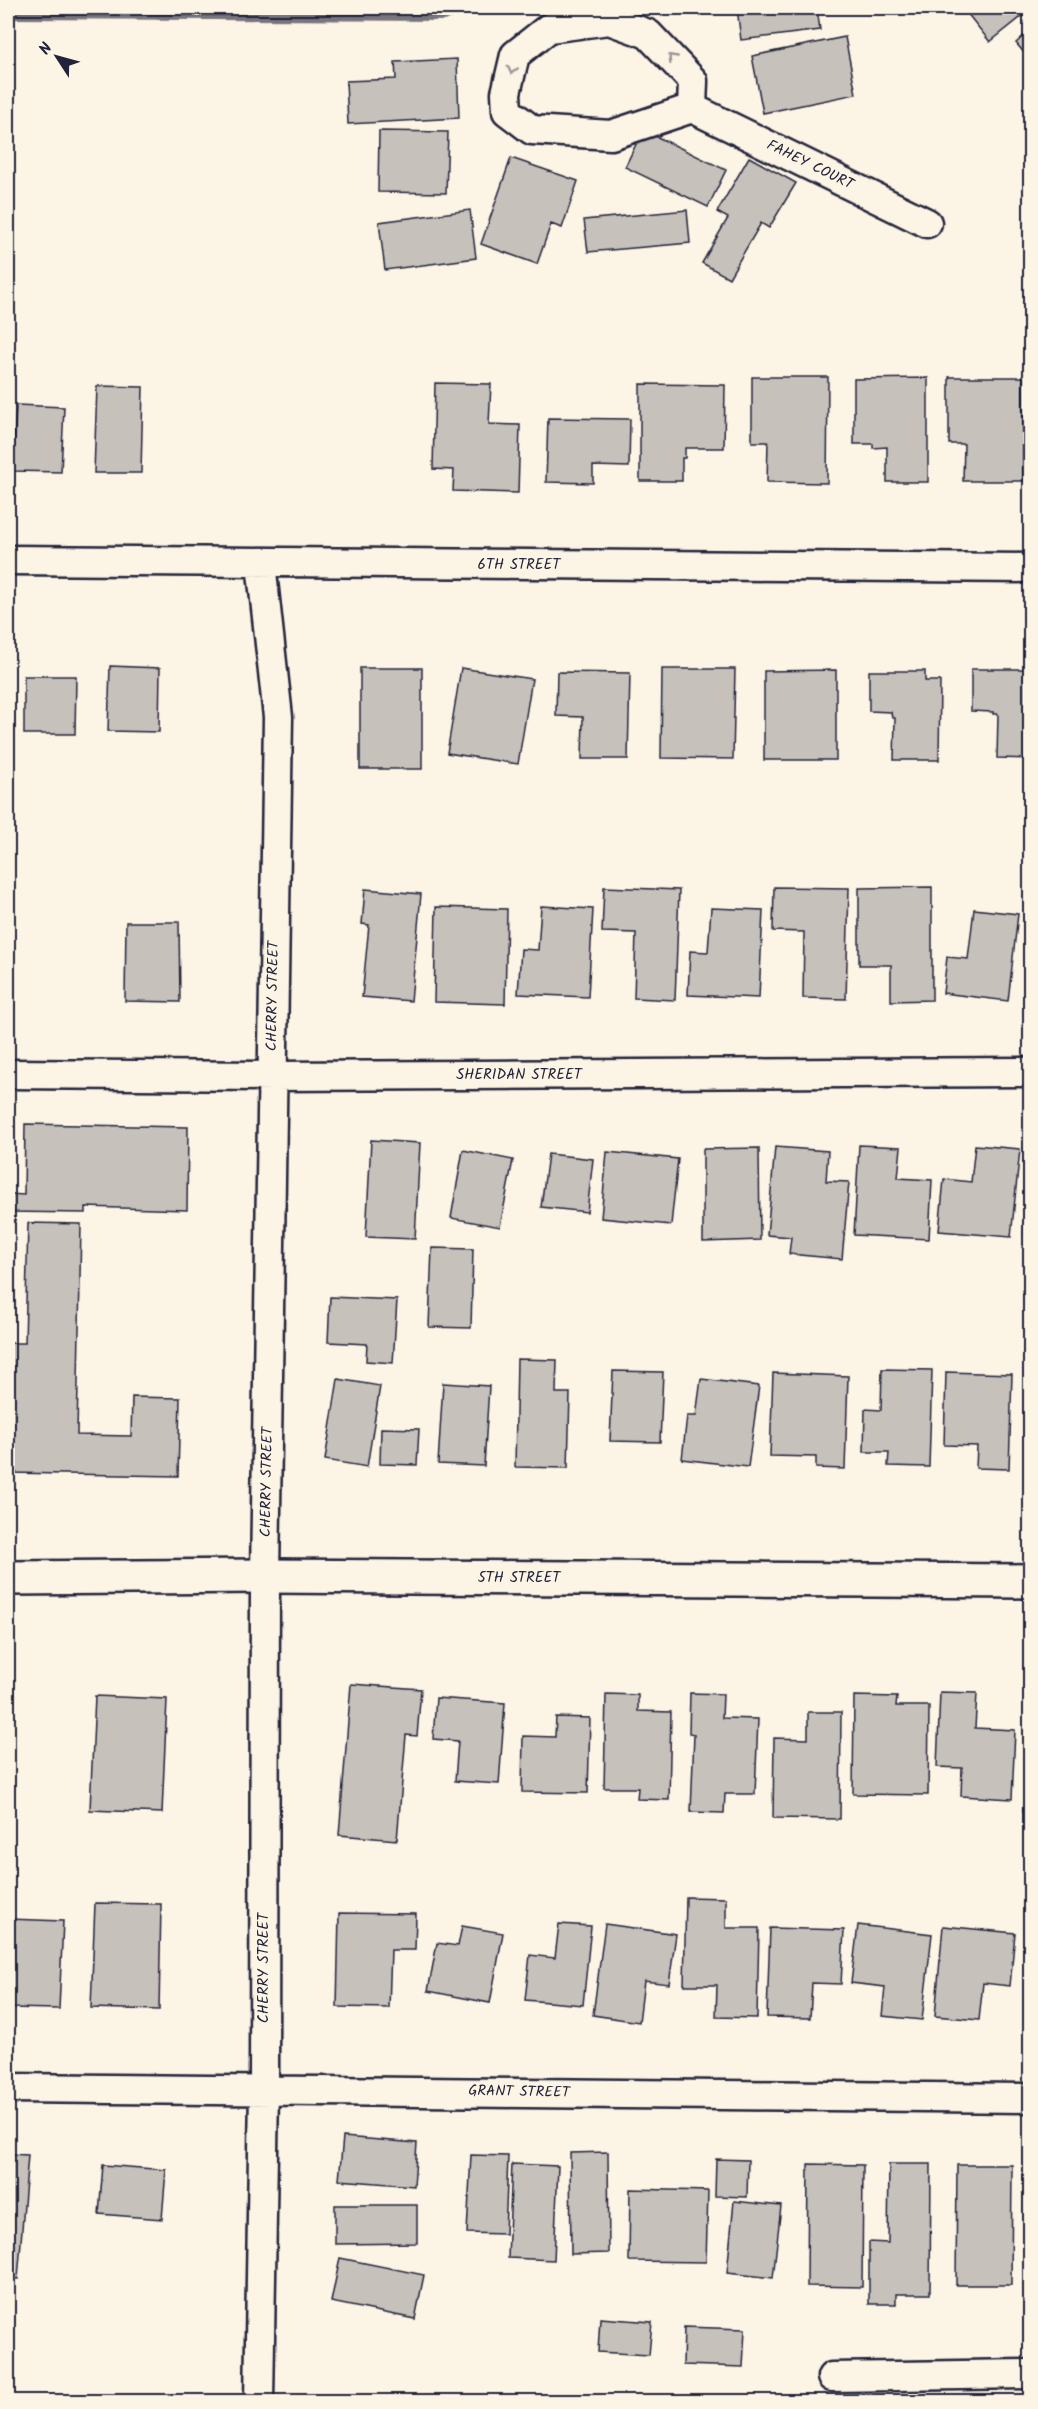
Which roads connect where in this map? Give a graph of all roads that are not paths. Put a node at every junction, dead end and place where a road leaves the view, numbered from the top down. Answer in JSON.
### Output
{"nodes":[{"id":1,"x":553,"y":17,"type":"edge"},
{"id":2,"x":692,"y":108,"type":"junction"},
{"id":3,"x":927,"y":223,"type":"dead end"},
{"id":4,"x":8,"y":560,"type":"edge"},
{"id":5,"x":261,"y":563,"type":"junction"},
{"id":6,"x":1030,"y":568,"type":"edge"},
{"id":7,"x":1030,"y":1071,"type":"edge"},
{"id":8,"x":8,"y":1074,"type":"edge"},
{"id":9,"x":272,"y":1076,"type":"junction"},
{"id":10,"x":265,"y":1576,"type":"junction"},
{"id":11,"x":8,"y":1578,"type":"edge"},
{"id":12,"x":1030,"y":1581,"type":"edge"},
{"id":13,"x":8,"y":2088,"type":"edge"},
{"id":14,"x":264,"y":2090,"type":"junction"},
{"id":15,"x":1030,"y":2098,"type":"edge"},
{"id":16,"x":1030,"y":2374,"type":"edge"},
{"id":17,"x":832,"y":2377,"type":"dead end"},
{"id":18,"x":260,"y":2402,"type":"edge"}],
"edges":[{"from":2,"to":1,"type":"street","one_way":true},
{"from":1,"to":2,"type":"street","one_way":true},
{"from":2,"to":3,"type":"street","name":"FAHEY COURT"},
{"from":4,"to":5,"type":"street","name":"6TH STREET"},
{"from":5,"to":6,"type":"street","name":"6TH STREET"},
{"from":5,"to":9,"type":"street","name":"CHERRY STREET"},
{"from":7,"to":9,"type":"street","name":"SHERIDAN STREET"},
{"from":8,"to":9,"type":"street","name":"SHERIDAN STREET"},
{"from":9,"to":10,"type":"street","name":"CHERRY STREET"},
{"from":10,"to":11,"type":"street","name":"5TH STREET"},
{"from":10,"to":12,"type":"street","name":"5TH STREET"},
{"from":10,"to":14,"type":"street","name":"CHERRY STREET"},
{"from":13,"to":14,"type":"street","name":"GRANT STREET"},
{"from":14,"to":15,"type":"street","name":"GRANT STREET"},
{"from":14,"to":18,"type":"street","name":"CHERRY STREET"},
{"from":16,"to":17,"type":"street"}]}
